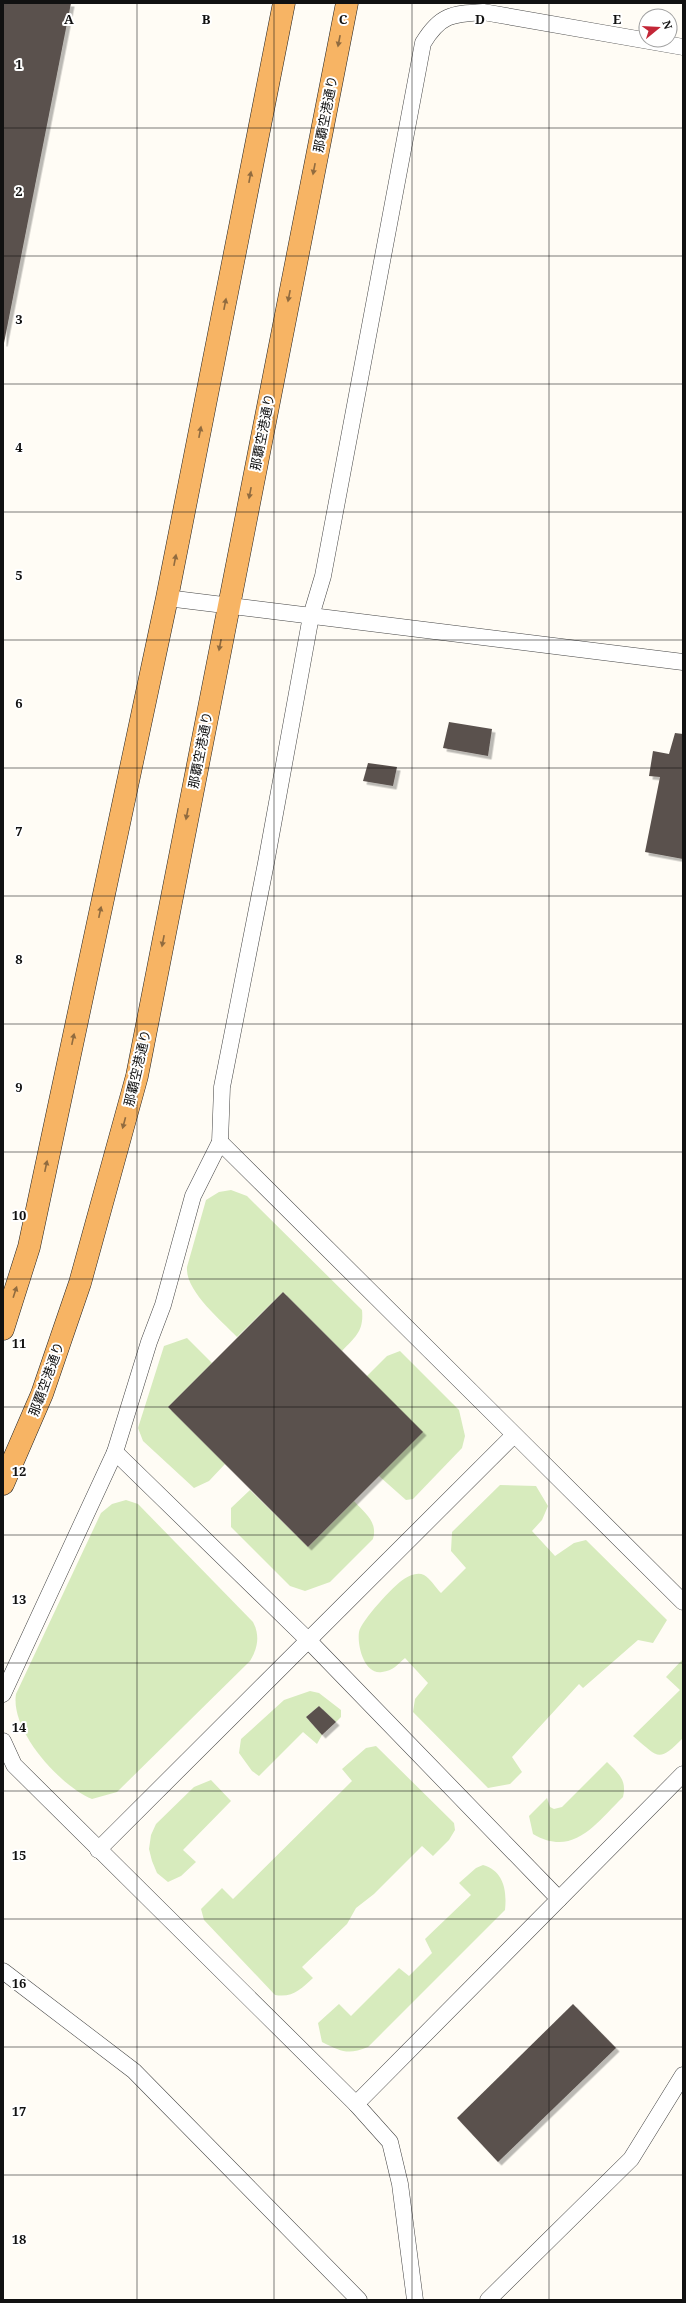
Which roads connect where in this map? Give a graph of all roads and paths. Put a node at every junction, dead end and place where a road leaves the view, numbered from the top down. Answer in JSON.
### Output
{"nodes":[{"id":1,"x":284,"y":3,"type":"edge"},
{"id":2,"x":347,"y":3,"type":"edge"},
{"id":3,"x":683,"y":47,"type":"edge"},
{"id":4,"x":167,"y":598,"type":"junction"},
{"id":5,"x":228,"y":606,"type":"junction"},
{"id":6,"x":311,"y":616,"type":"junction"},
{"id":7,"x":683,"y":662,"type":"edge"},
{"id":8,"x":220,"y":1142,"type":"junction"},
{"id":9,"x":3,"y":1329,"type":"edge"},
{"id":10,"x":514,"y":1435,"type":"junction"},
{"id":11,"x":115,"y":1452,"type":"junction"},
{"id":12,"x":3,"y":1484,"type":"edge"},
{"id":13,"x":683,"y":1602,"type":"edge"},
{"id":14,"x":308,"y":1640,"type":"junction"},
{"id":15,"x":3,"y":1694,"type":"edge"},
{"id":16,"x":3,"y":1741,"type":"edge"},
{"id":17,"x":683,"y":1774,"type":"edge"},
{"id":18,"x":98,"y":1850,"type":"junction"},
{"id":19,"x":559,"y":1899,"type":"junction"},
{"id":20,"x":3,"y":1971,"type":"edge"},
{"id":21,"x":683,"y":2075,"type":"edge"},
{"id":22,"x":356,"y":2104,"type":"junction"},
{"id":23,"x":359,"y":2300,"type":"edge"},
{"id":24,"x":415,"y":2300,"type":"edge"},
{"id":25,"x":488,"y":2300,"type":"edge"}],
"edges":[{"from":4,"to":1,"type":"highway","one_way":true},
{"from":2,"to":5,"type":"highway","name":"那覇空港通り","one_way":true},
{"from":3,"to":6,"type":"lane"},
{"from":4,"to":5,"type":"lane"},
{"from":9,"to":4,"type":"highway","one_way":true},
{"from":5,"to":6,"type":"lane"},
{"from":5,"to":12,"type":"highway","name":"那覇空港通り","one_way":true},
{"from":6,"to":7,"type":"lane"},
{"from":6,"to":8,"type":"lane"},
{"from":8,"to":10,"type":"lane"},
{"from":8,"to":11,"type":"lane"},
{"from":10,"to":13,"type":"lane"},
{"from":10,"to":14,"type":"lane"},
{"from":11,"to":14,"type":"lane"},
{"from":11,"to":15,"type":"lane"},
{"from":14,"to":18,"type":"lane"},
{"from":14,"to":19,"type":"lane"},
{"from":16,"to":18,"type":"lane"},
{"from":17,"to":19,"type":"lane"},
{"from":18,"to":22,"type":"lane"},
{"from":19,"to":22,"type":"lane"},
{"from":20,"to":23,"type":"lane"},
{"from":21,"to":25,"type":"lane"},
{"from":22,"to":24,"type":"lane"}]}
